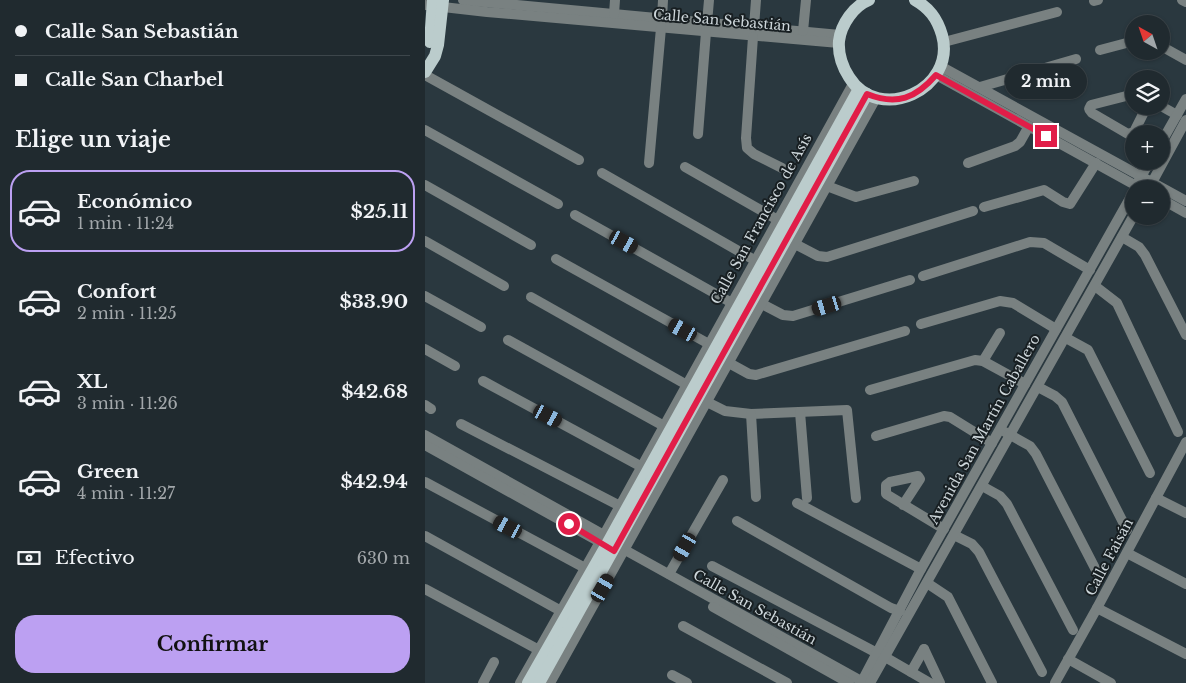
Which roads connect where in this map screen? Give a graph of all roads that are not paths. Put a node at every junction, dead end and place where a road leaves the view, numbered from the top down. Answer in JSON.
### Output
{"nodes":[{"id":1,"x":470,"y":0,"type":"edge"},
{"id":2,"x":615,"y":0,"type":"edge"},
{"id":3,"x":663,"y":0,"type":"edge"},
{"id":4,"x":709,"y":0,"type":"edge"},
{"id":5,"x":756,"y":0,"type":"edge"},
{"id":6,"x":806,"y":0,"type":"edge"},
{"id":7,"x":869,"y":0,"type":"edge"},
{"id":8,"x":915,"y":0,"type":"edge"},
{"id":9,"x":1182,"y":0,"type":"edge"},
{"id":10,"x":1186,"y":2,"type":"edge"},
{"id":11,"x":435,"y":3,"type":"edge"},
{"id":12,"x":520,"y":3,"type":"edge"},
{"id":13,"x":568,"y":5,"type":"edge"},
{"id":14,"x":1057,"y":12,"type":"dead end"},
{"id":15,"x":614,"y":14,"type":"junction"},
{"id":16,"x":661,"y":23,"type":"junction"},
{"id":17,"x":707,"y":27,"type":"junction"},
{"id":18,"x":803,"y":31,"type":"junction"},
{"id":19,"x":753,"y":32,"type":"junction"},
{"id":20,"x":428,"y":38,"type":"edge"},
{"id":21,"x":839,"y":39,"type":"junction"},
{"id":22,"x":944,"y":42,"type":"junction"},
{"id":23,"x":1125,"y":43,"type":"edge"},
{"id":24,"x":1100,"y":50,"type":"dead end"},
{"id":25,"x":1170,"y":51,"type":"edge"},
{"id":26,"x":425,"y":57,"type":"edge"},
{"id":27,"x":1076,"y":59,"type":"dead end"},
{"id":28,"x":1186,"y":60,"type":"edge"},
{"id":29,"x":938,"y":71,"type":"junction"},
{"id":30,"x":425,"y":74,"type":"edge"},
{"id":31,"x":980,"y":87,"type":"junction"},
{"id":32,"x":864,"y":91,"type":"junction"},
{"id":33,"x":1125,"y":97,"type":"edge"},
{"id":34,"x":1186,"y":99,"type":"edge"},
{"id":35,"x":1170,"y":111,"type":"edge"},
{"id":36,"x":1142,"y":115,"type":"edge"},
{"id":37,"x":1182,"y":117,"type":"edge"},
{"id":38,"x":1029,"y":126,"type":"junction"},
{"id":39,"x":425,"y":130,"type":"edge"},
{"id":40,"x":1170,"y":132,"type":"edge"},
{"id":41,"x":698,"y":134,"type":"dead end"},
{"id":42,"x":1182,"y":137,"type":"edge"},
{"id":43,"x":579,"y":160,"type":"dead end"},
{"id":44,"x":649,"y":163,"type":"dead end"},
{"id":45,"x":968,"y":163,"type":"dead end"},
{"id":46,"x":1096,"y":163,"type":"junction"},
{"id":47,"x":685,"y":167,"type":"dead end"},
{"id":48,"x":781,"y":168,"type":"dead end"},
{"id":49,"x":1146,"y":170,"type":"edge"},
{"id":50,"x":602,"y":173,"type":"dead end"},
{"id":51,"x":1142,"y":176,"type":"junction"},
{"id":52,"x":1140,"y":180,"type":"edge"},
{"id":53,"x":1146,"y":180,"type":"edge"},
{"id":54,"x":1153,"y":180,"type":"edge"},
{"id":55,"x":914,"y":181,"type":"dead end"},
{"id":56,"x":1125,"y":181,"type":"edge"},
{"id":57,"x":425,"y":186,"type":"edge"},
{"id":58,"x":827,"y":186,"type":"junction"},
{"id":59,"x":1170,"y":194,"type":"edge"},
{"id":60,"x":1186,"y":201,"type":"edge"},
{"id":61,"x":558,"y":204,"type":"dead end"},
{"id":62,"x":1170,"y":204,"type":"edge"},
{"id":63,"x":1125,"y":209,"type":"edge"},
{"id":64,"x":1186,"y":213,"type":"edge"},
{"id":65,"x":575,"y":215,"type":"dead end"},
{"id":66,"x":778,"y":220,"type":"junction"},
{"id":67,"x":1129,"y":225,"type":"edge"},
{"id":68,"x":1122,"y":237,"type":"junction"},
{"id":69,"x":425,"y":241,"type":"edge"},
{"id":70,"x":795,"y":244,"type":"junction"},
{"id":71,"x":531,"y":245,"type":"dead end"},
{"id":72,"x":556,"y":259,"type":"dead end"},
{"id":73,"x":756,"y":261,"type":"junction"},
{"id":74,"x":1090,"y":270,"type":"junction"},
{"id":75,"x":923,"y":276,"type":"dead end"},
{"id":76,"x":910,"y":280,"type":"dead end"},
{"id":77,"x":503,"y":286,"type":"dead end"},
{"id":78,"x":1095,"y":286,"type":"junction"},
{"id":79,"x":425,"y":296,"type":"edge"},
{"id":80,"x":531,"y":297,"type":"dead end"},
{"id":81,"x":732,"y":304,"type":"junction"},
{"id":82,"x":761,"y":304,"type":"junction"},
{"id":83,"x":921,"y":324,"type":"dead end"},
{"id":84,"x":481,"y":327,"type":"dead end"},
{"id":85,"x":1056,"y":329,"type":"junction"},
{"id":86,"x":905,"y":331,"type":"dead end"},
{"id":87,"x":1000,"y":333,"type":"dead end"},
{"id":88,"x":1186,"y":335,"type":"edge"},
{"id":89,"x":1066,"y":338,"type":"junction"},
{"id":90,"x":509,"y":340,"type":"dead end"},
{"id":91,"x":709,"y":344,"type":"junction"},
{"id":92,"x":425,"y":349,"type":"edge"},
{"id":93,"x":983,"y":361,"type":"junction"},
{"id":94,"x":729,"y":363,"type":"junction"},
{"id":95,"x":455,"y":366,"type":"dead end"},
{"id":96,"x":483,"y":381,"type":"dead end"},
{"id":97,"x":1025,"y":384,"type":"junction"},
{"id":98,"x":687,"y":385,"type":"junction"},
{"id":99,"x":1038,"y":387,"type":"junction"},
{"id":100,"x":870,"y":390,"type":"dead end"},
{"id":101,"x":707,"y":402,"type":"junction"},
{"id":102,"x":800,"y":412,"type":"junction"},
{"id":103,"x":751,"y":414,"type":"junction"},
{"id":104,"x":461,"y":424,"type":"dead end"},
{"id":105,"x":664,"y":426,"type":"junction"},
{"id":106,"x":1000,"y":429,"type":"junction"},
{"id":107,"x":1178,"y":432,"type":"dead end"},
{"id":108,"x":425,"y":435,"type":"edge"},
{"id":109,"x":1011,"y":435,"type":"junction"},
{"id":110,"x":876,"y":436,"type":"dead end"},
{"id":111,"x":992,"y":442,"type":"junction"},
{"id":112,"x":1186,"y":444,"type":"edge"},
{"id":113,"x":425,"y":445,"type":"edge"},
{"id":114,"x":642,"y":467,"type":"junction"},
{"id":115,"x":1150,"y":473,"type":"dead end"},
{"id":116,"x":723,"y":480,"type":"dead end"},
{"id":117,"x":425,"y":482,"type":"edge"},
{"id":118,"x":982,"y":486,"type":"junction"},
{"id":119,"x":757,"y":497,"type":"dead end"},
{"id":120,"x":807,"y":498,"type":"dead end"},
{"id":121,"x":855,"y":498,"type":"dead end"},
{"id":122,"x":1156,"y":498,"type":"junction"},
{"id":123,"x":797,"y":503,"type":"dead end"},
{"id":124,"x":903,"y":505,"type":"dead end"},
{"id":125,"x":620,"y":506,"type":"junction"},
{"id":126,"x":1186,"y":513,"type":"edge"},
{"id":127,"x":737,"y":522,"type":"dead end"},
{"id":128,"x":944,"y":529,"type":"junction"},
{"id":129,"x":1127,"y":530,"type":"dead end"},
{"id":130,"x":954,"y":535,"type":"junction"},
{"id":131,"x":425,"y":536,"type":"edge"},
{"id":132,"x":612,"y":545,"type":"junction"},
{"id":133,"x":1127,"y":553,"type":"junction"},
{"id":134,"x":712,"y":566,"type":"dead end"},
{"id":135,"x":585,"y":568,"type":"junction"},
{"id":136,"x":921,"y":569,"type":"junction"},
{"id":137,"x":669,"y":574,"type":"junction"},
{"id":138,"x":1098,"y":574,"type":"dead end"},
{"id":139,"x":927,"y":582,"type":"junction"},
{"id":140,"x":1186,"y":584,"type":"edge"},
{"id":141,"x":425,"y":589,"type":"edge"},
{"id":142,"x":1097,"y":608,"type":"junction"},
{"id":143,"x":561,"y":611,"type":"junction"},
{"id":144,"x":900,"y":611,"type":"junction"},
{"id":145,"x":683,"y":626,"type":"dead end"},
{"id":146,"x":1073,"y":630,"type":"dead end"},
{"id":147,"x":539,"y":650,"type":"junction"},
{"id":148,"x":1186,"y":654,"type":"edge"},
{"id":149,"x":881,"y":655,"type":"junction"},
{"id":150,"x":1068,"y":659,"type":"junction"},
{"id":151,"x":495,"y":662,"type":"dead end"},
{"id":152,"x":911,"y":672,"type":"junction"},
{"id":153,"x":1042,"y":672,"type":"dead end"},
{"id":154,"x":671,"y":675,"type":"dead end"},
{"id":155,"x":483,"y":683,"type":"edge"},
{"id":156,"x":520,"y":683,"type":"edge"},
{"id":157,"x":528,"y":683,"type":"edge"},
{"id":158,"x":539,"y":683,"type":"edge"},
{"id":159,"x":550,"y":683,"type":"edge"},
{"id":160,"x":687,"y":683,"type":"edge"},
{"id":161,"x":787,"y":683,"type":"edge"},
{"id":162,"x":849,"y":683,"type":"edge"},
{"id":163,"x":864,"y":683,"type":"edge"},
{"id":164,"x":930,"y":683,"type":"edge"},
{"id":165,"x":940,"y":683,"type":"edge"},
{"id":166,"x":992,"y":683,"type":"edge"},
{"id":167,"x":1055,"y":683,"type":"edge"},
{"id":168,"x":1111,"y":683,"type":"edge"}],
"edges":[{"from":1,"to":12,"type":"street","name":"Calle San Sebastián"},
{"from":2,"to":15,"type":"street"},
{"from":3,"to":16,"type":"street"},
{"from":4,"to":17,"type":"street"},
{"from":5,"to":19,"type":"street"},
{"from":6,"to":18,"type":"street"},
{"from":7,"to":21,"type":"main road"},
{"from":8,"to":22,"type":"main road"},
{"from":9,"to":10,"type":"street"},
{"from":11,"to":16,"type":"street","name":"Calle San Sebastián"},
{"from":11,"to":20,"type":"main road"},
{"from":11,"to":30,"type":"main road"},
{"from":12,"to":13,"type":"street","name":"Calle San Sebastián"},
{"from":13,"to":15,"type":"street","name":"Calle San Sebastián"},
{"from":14,"to":22,"type":"street"},
{"from":15,"to":16,"type":"street","name":"Calle San Sebastián"},
{"from":16,"to":17,"type":"street","name":"Calle San Sebastián"},
{"from":16,"to":44,"type":"street"},
{"from":17,"to":19,"type":"street","name":"Calle San Sebastián"},
{"from":17,"to":41,"type":"street"},
{"from":18,"to":19,"type":"street","name":"Calle San Sebastián"},
{"from":18,"to":21,"type":"street","name":"Calle San Sebastián"},
{"from":19,"to":21,"type":"street","name":"Calle San Sebastián"},
{"from":19,"to":48,"type":"street"},
{"from":20,"to":26,"type":"main road"},
{"from":21,"to":32,"type":"main road"},
{"from":22,"to":29,"type":"main road"},
{"from":23,"to":24,"type":"street"},
{"from":25,"to":28,"type":"street"},
{"from":27,"to":31,"type":"street"},
{"from":29,"to":31,"type":"street"},
{"from":29,"to":32,"type":"main road"},
{"from":29,"to":38,"type":"street"},
{"from":30,"to":43,"type":"street"},
{"from":31,"to":51,"type":"street"},
{"from":32,"to":58,"type":"street","name":"Calle San Francisco de Asís"},
{"from":32,"to":66,"type":"street","name":"Calle San Francisco de Asís"},
{"from":32,"to":132,"type":"main road","name":"Calle San Francisco de Asís"},
{"from":33,"to":36,"type":"street"},
{"from":34,"to":37,"type":"street"},
{"from":35,"to":37,"type":"street"},
{"from":37,"to":40,"type":"street"},
{"from":37,"to":42,"type":"street"},
{"from":38,"to":45,"type":"street"},
{"from":38,"to":46,"type":"street"},
{"from":39,"to":61,"type":"street"},
{"from":42,"to":54,"type":"street"},
{"from":46,"to":56,"type":"street"},
{"from":46,"to":70,"type":"street"},
{"from":47,"to":66,"type":"street"},
{"from":49,"to":51,"type":"street","name":"Avenida San Martín Caballero"},
{"from":50,"to":73,"type":"street"},
{"from":51,"to":52,"type":"street","name":"Avenida San Martín Caballero"},
{"from":51,"to":53,"type":"street"},
{"from":55,"to":58,"type":"street"},
{"from":57,"to":71,"type":"street"},
{"from":58,"to":70,"type":"street","name":"Calle San Francisco de Asís"},
{"from":59,"to":60,"type":"street"},
{"from":62,"to":64,"type":"street"},
{"from":63,"to":74,"type":"street","name":"Avenida San Martín Caballero"},
{"from":65,"to":81,"type":"street"},
{"from":66,"to":73,"type":"street","name":"Calle San Francisco de Asís"},
{"from":67,"to":68,"type":"street","name":"Avenida San Martín Caballero"},
{"from":68,"to":78,"type":"street","name":"Avenida San Martín Caballero"},
{"from":68,"to":88,"type":"street"},
{"from":69,"to":77,"type":"street"},
{"from":70,"to":82,"type":"street","name":"Calle San Francisco de Asís"},
{"from":72,"to":91,"type":"street"},
{"from":73,"to":81,"type":"street","name":"Calle San Francisco de Asís"},
{"from":74,"to":75,"type":"street"},
{"from":74,"to":85,"type":"street","name":"Avenida San Martín Caballero"},
{"from":76,"to":82,"type":"street"},
{"from":78,"to":89,"type":"street","name":"Avenida San Martín Caballero"},
{"from":78,"to":107,"type":"street"},
{"from":79,"to":84,"type":"street"},
{"from":80,"to":98,"type":"street"},
{"from":81,"to":91,"type":"street","name":"Calle San Francisco de Asís"},
{"from":82,"to":94,"type":"street","name":"Calle San Francisco de Asís"},
{"from":83,"to":85,"type":"street"},
{"from":85,"to":97,"type":"street","name":"Avenida San Martín Caballero"},
{"from":86,"to":94,"type":"street"},
{"from":87,"to":93,"type":"street"},
{"from":89,"to":99,"type":"street","name":"Avenida San Martín Caballero"},
{"from":89,"to":115,"type":"street"},
{"from":90,"to":105,"type":"street"},
{"from":91,"to":98,"type":"street","name":"Calle San Francisco de Asís"},
{"from":92,"to":95,"type":"street"},
{"from":93,"to":97,"type":"street"},
{"from":93,"to":100,"type":"street"},
{"from":94,"to":101,"type":"street","name":"Calle San Francisco de Asís"},
{"from":96,"to":114,"type":"street"},
{"from":97,"to":106,"type":"street","name":"Avenida San Martín Caballero"},
{"from":98,"to":105,"type":"street","name":"Calle San Francisco de Asís"},
{"from":99,"to":109,"type":"street","name":"Avenida San Martín Caballero"},
{"from":99,"to":129,"type":"street"},
{"from":101,"to":103,"type":"street"},
{"from":101,"to":132,"type":"street","name":"Calle San Francisco de Asís"},
{"from":102,"to":103,"type":"street"},
{"from":102,"to":120,"type":"street"},
{"from":102,"to":121,"type":"street"},
{"from":103,"to":119,"type":"street"},
{"from":104,"to":125,"type":"street"},
{"from":105,"to":114,"type":"street","name":"Calle San Francisco de Asís"},
{"from":106,"to":109,"type":"street"},
{"from":106,"to":111,"type":"street","name":"Avenida San Martín Caballero"},
{"from":108,"to":132,"type":"street","name":"Calle San Sebastián"},
{"from":109,"to":118,"type":"street","name":"Avenida San Martín Caballero"},
{"from":109,"to":138,"type":"street"},
{"from":110,"to":111,"type":"street"},
{"from":111,"to":128,"type":"street","name":"Avenida San Martín Caballero"},
{"from":112,"to":122,"type":"street","name":"Calle Faisán"},
{"from":113,"to":132,"type":"street","name":"Calle San Sebastián"},
{"from":114,"to":125,"type":"street","name":"Calle San Francisco de Asís"},
{"from":116,"to":137,"type":"street"},
{"from":117,"to":135,"type":"street"},
{"from":118,"to":130,"type":"street","name":"Avenida San Martín Caballero"},
{"from":118,"to":146,"type":"street"},
{"from":122,"to":126,"type":"street"},
{"from":122,"to":133,"type":"street","name":"Calle Faisán"},
{"from":123,"to":136,"type":"street"},
{"from":124,"to":128,"type":"street"},
{"from":125,"to":132,"type":"street","name":"Calle San Francisco de Asís"},
{"from":127,"to":144,"type":"street"},
{"from":128,"to":136,"type":"street","name":"Avenida San Martín Caballero"},
{"from":130,"to":139,"type":"street","name":"Avenida San Martín Caballero"},
{"from":130,"to":153,"type":"street"},
{"from":131,"to":143,"type":"street"},
{"from":132,"to":135,"type":"street","name":"Calle San Francisco de Asís"},
{"from":132,"to":137,"type":"street","name":"Calle San Sebastián"},
{"from":132,"to":157,"type":"main road","name":"Calle San Francisco de Asís"},
{"from":132,"to":158,"type":"main road","name":"Calle San Francisco de Asís"},
{"from":132,"to":159,"type":"street","name":"Calle San Francisco de Asís"},
{"from":132,"to":162,"type":"street","name":"Calle San Sebastián"},
{"from":133,"to":140,"type":"street"},
{"from":133,"to":142,"type":"street","name":"Calle Faisán"},
{"from":134,"to":149,"type":"street"},
{"from":135,"to":143,"type":"street","name":"Calle San Francisco de Asís"},
{"from":136,"to":144,"type":"street","name":"Avenida San Martín Caballero"},
{"from":137,"to":163,"type":"street","name":"Calle San Sebastián"},
{"from":139,"to":149,"type":"street","name":"Avenida San Martín Caballero"},
{"from":139,"to":166,"type":"street"},
{"from":141,"to":147,"type":"street"},
{"from":142,"to":148,"type":"street"},
{"from":142,"to":150,"type":"street","name":"Calle Faisán"},
{"from":143,"to":147,"type":"street","name":"Calle San Francisco de Asís"},
{"from":144,"to":149,"type":"street","name":"Avenida San Martín Caballero"},
{"from":145,"to":161,"type":"street"},
{"from":147,"to":156,"type":"street","name":"Calle San Francisco de Asís"},
{"from":149,"to":152,"type":"street"},
{"from":149,"to":163,"type":"street","name":"Avenida San Martín Caballero"},
{"from":150,"to":167,"type":"street","name":"Calle Faisán"},
{"from":150,"to":168,"type":"street"},
{"from":151,"to":155,"type":"street"},
{"from":152,"to":164,"type":"street"},
{"from":152,"to":165,"type":"street"},
{"from":154,"to":160,"type":"street"}]}
